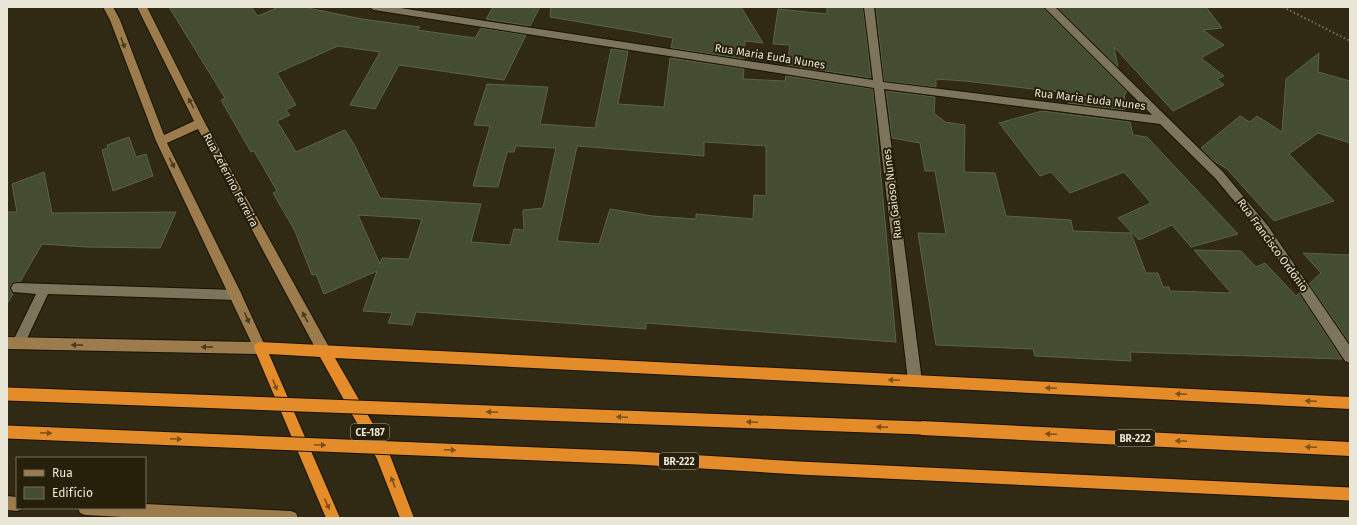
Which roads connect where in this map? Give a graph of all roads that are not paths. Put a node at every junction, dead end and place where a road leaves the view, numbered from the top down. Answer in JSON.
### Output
{"nodes":[{"id":1,"x":108,"y":7,"type":"edge"},
{"id":2,"x":374,"y":7,"type":"edge"},
{"id":3,"x":869,"y":7,"type":"edge"},
{"id":4,"x":1049,"y":7,"type":"edge"},
{"id":5,"x":145,"y":8,"type":"edge"},
{"id":6,"x":879,"y":85,"type":"junction"},
{"id":7,"x":1163,"y":120,"type":"junction"},
{"id":8,"x":200,"y":123,"type":"junction"},
{"id":9,"x":161,"y":141,"type":"junction"},
{"id":10,"x":16,"y":288,"type":"dead end"},
{"id":11,"x":45,"y":288,"type":"junction"},
{"id":12,"x":236,"y":295,"type":"junction"},
{"id":13,"x":13,"y":343,"type":"edge"},
{"id":14,"x":260,"y":348,"type":"junction"},
{"id":15,"x":324,"y":351,"type":"junction"},
{"id":16,"x":1350,"y":357,"type":"edge"},
{"id":17,"x":915,"y":381,"type":"junction"},
{"id":18,"x":7,"y":394,"type":"edge"},
{"id":19,"x":1350,"y":403,"type":"edge"},
{"id":20,"x":7,"y":432,"type":"edge"},
{"id":21,"x":1350,"y":449,"type":"edge"},
{"id":22,"x":1350,"y":494,"type":"edge"},
{"id":23,"x":105,"y":509,"type":"edge"},
{"id":24,"x":291,"y":518,"type":"edge"},
{"id":25,"x":333,"y":518,"type":"edge"},
{"id":26,"x":407,"y":518,"type":"edge"}],
"edges":[{"from":1,"to":9,"type":"main road","one_way":true},
{"from":2,"to":6,"type":"street","name":"Rua Maria Euda Nunes"},
{"from":3,"to":6,"type":"street","name":"Rua Gaioso Nunes"},
{"from":4,"to":7,"type":"street","name":"Rua Francisco Ordônio"},
{"from":8,"to":5,"type":"main road","name":"Rua Zeferino Ferreira","number":"CE-187","one_way":true},
{"from":6,"to":7,"type":"street","name":"Rua Maria Euda Nunes"},
{"from":6,"to":17,"type":"street","name":"Rua Gaioso Nunes"},
{"from":7,"to":16,"type":"street","name":"Rua Francisco Ordônio"},
{"from":8,"to":9,"type":"main road"},
{"from":15,"to":8,"type":"main road","name":"Rua Zeferino Ferreira","number":"CE-187","one_way":true},
{"from":9,"to":12,"type":"main road","one_way":true},
{"from":10,"to":11,"type":"street"},
{"from":11,"to":12,"type":"street"},
{"from":11,"to":13,"type":"street"},
{"from":12,"to":14,"type":"main road","one_way":true},
{"from":14,"to":13,"type":"main road","one_way":true},
{"from":14,"to":15,"type":"highway"},
{"from":14,"to":25,"type":"highway","one_way":true},
{"from":17,"to":15,"type":"highway","one_way":true},
{"from":26,"to":15,"type":"highway","number":"CE-187","one_way":true},
{"from":19,"to":17,"type":"highway","one_way":true},
{"from":21,"to":18,"type":"highway","number":"BR-222","one_way":true,"bridge":true},
{"from":20,"to":22,"type":"highway","number":"BR-222","one_way":true,"bridge":true},
{"from":23,"to":24,"type":"main road"}]}
